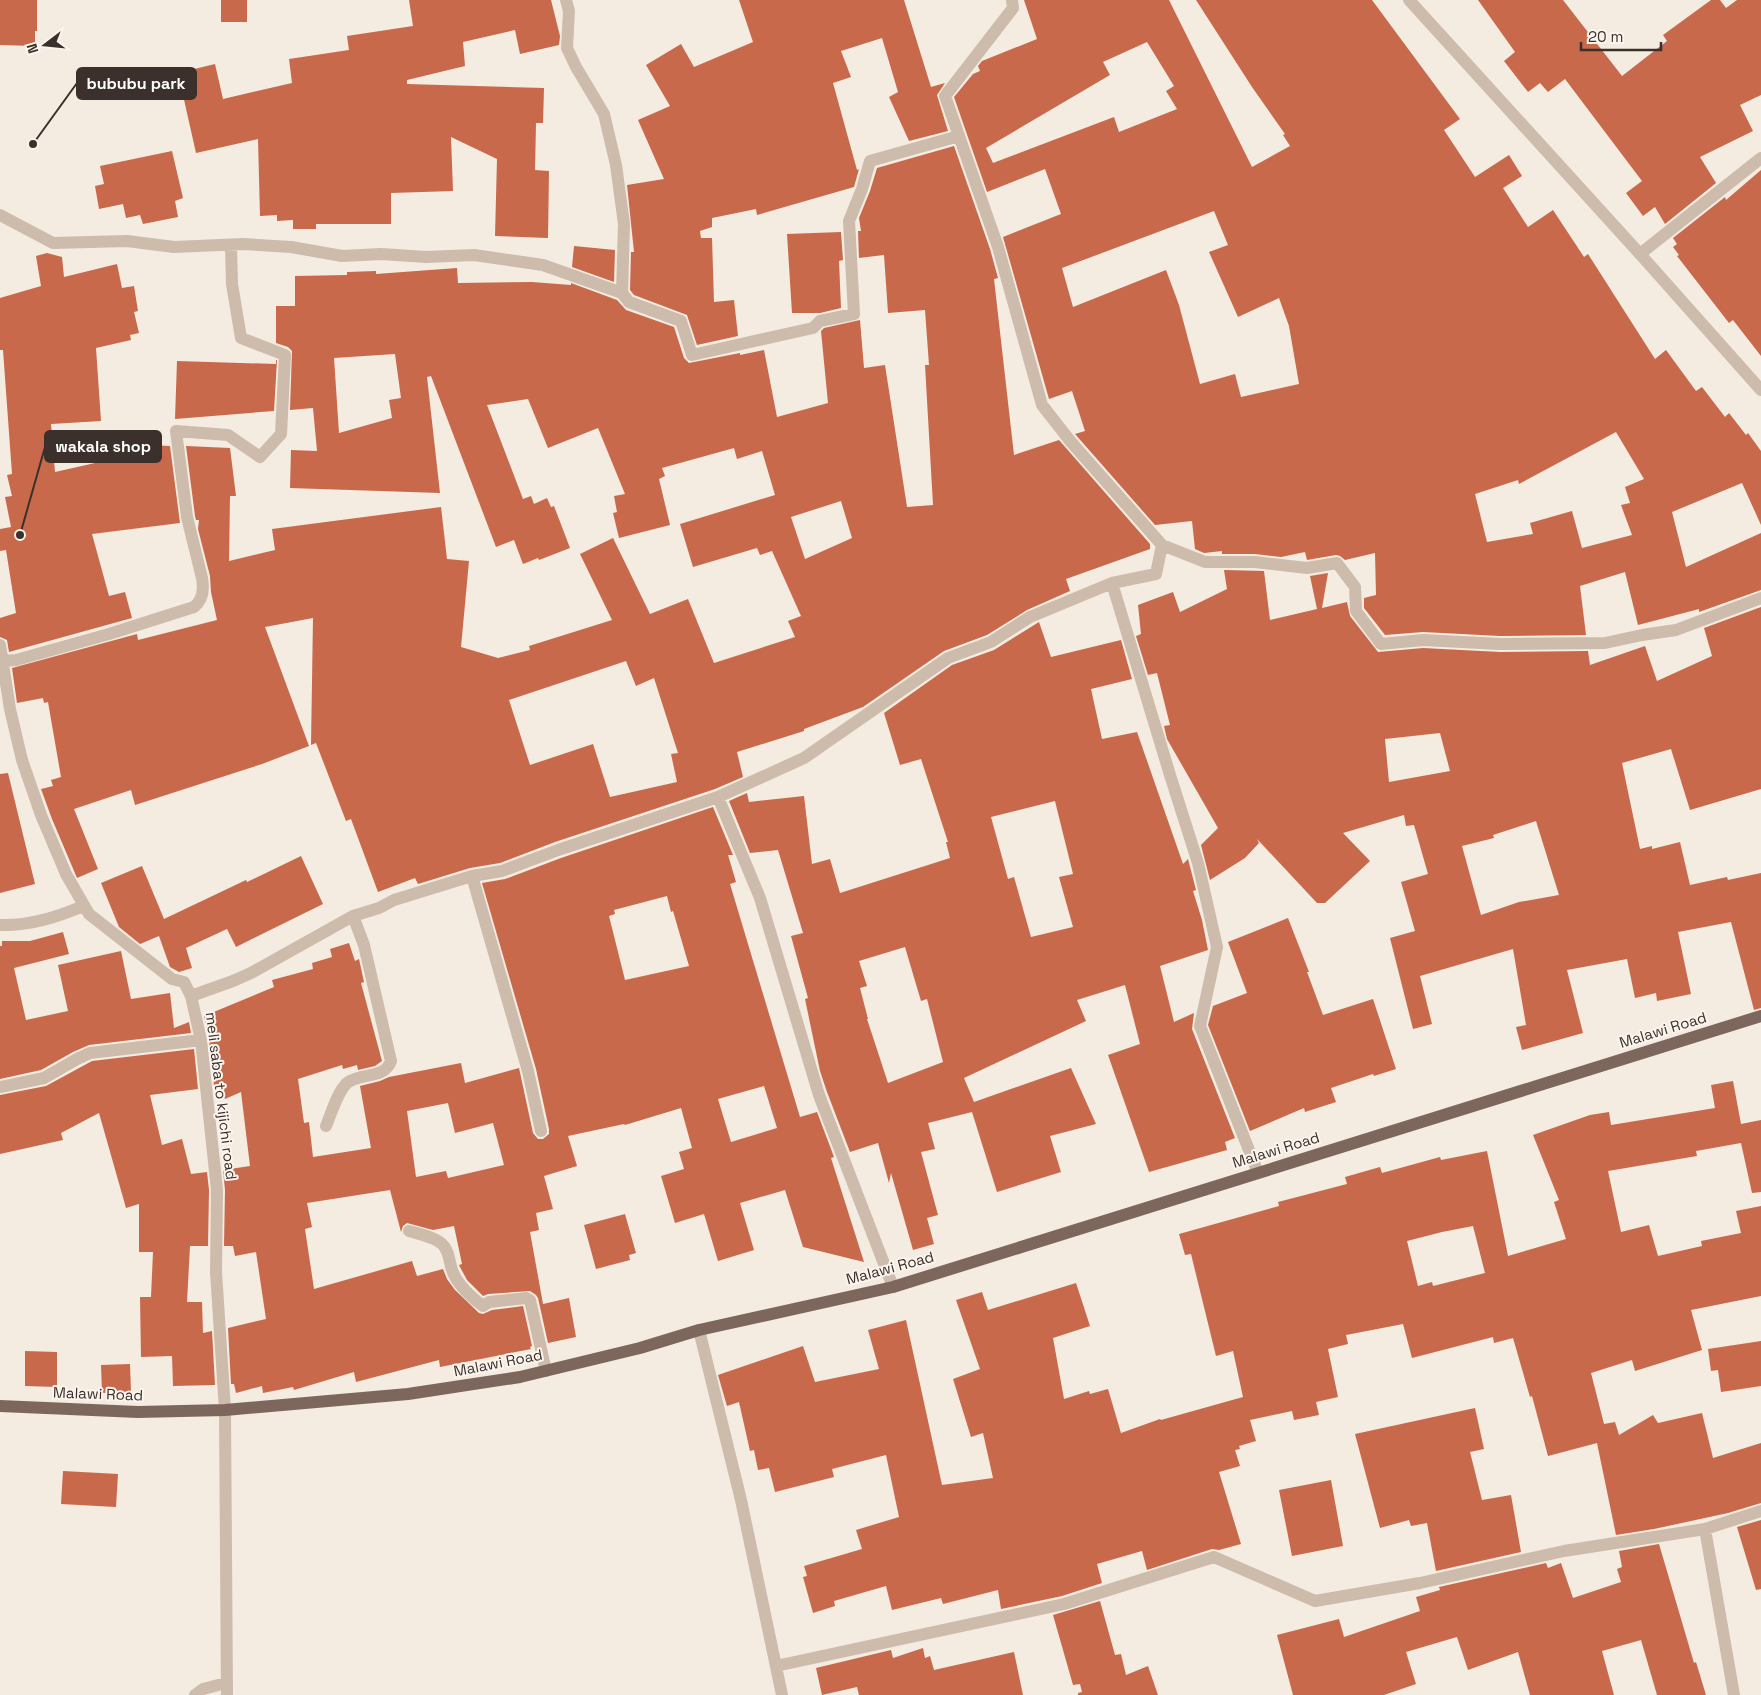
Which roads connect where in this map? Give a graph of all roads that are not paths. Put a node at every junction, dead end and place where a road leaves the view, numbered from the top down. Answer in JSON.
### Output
{"nodes":[{"id":1,"x":566,"y":0,"type":"edge"},
{"id":2,"x":1012,"y":0,"type":"edge"},
{"id":3,"x":1409,"y":0,"type":"edge"},
{"id":4,"x":959,"y":136,"type":"junction"},
{"id":5,"x":1761,"y":158,"type":"edge"},
{"id":6,"x":0,"y":215,"type":"edge"},
{"id":7,"x":231,"y":245,"type":"junction"},
{"id":8,"x":1640,"y":254,"type":"junction"},
{"id":9,"x":622,"y":293,"type":"junction"},
{"id":10,"x":1761,"y":390,"type":"edge"},
{"id":11,"x":1162,"y":545,"type":"junction"},
{"id":12,"x":1112,"y":583,"type":"junction"},
{"id":13,"x":1761,"y":598,"type":"edge"},
{"id":14,"x":0,"y":645,"type":"edge"},
{"id":15,"x":3,"y":661,"type":"junction"},
{"id":16,"x":718,"y":797,"type":"junction"},
{"id":17,"x":472,"y":876,"type":"junction"},
{"id":18,"x":83,"y":906,"type":"junction"},
{"id":19,"x":353,"y":916,"type":"junction"},
{"id":20,"x":0,"y":925,"type":"edge"},
{"id":21,"x":191,"y":996,"type":"junction"},
{"id":22,"x":1761,"y":1016,"type":"edge"},
{"id":23,"x":201,"y":1040,"type":"junction"},
{"id":24,"x":0,"y":1087,"type":"edge"},
{"id":25,"x":326,"y":1126,"type":"dead end"},
{"id":26,"x":541,"y":1131,"type":"dead end"},
{"id":27,"x":1258,"y":1173,"type":"junction"},
{"id":28,"x":409,"y":1231,"type":"dead end"},
{"id":29,"x":893,"y":1287,"type":"junction"},
{"id":30,"x":699,"y":1330,"type":"junction"},
{"id":31,"x":546,"y":1371,"type":"junction"},
{"id":32,"x":0,"y":1406,"type":"edge"},
{"id":33,"x":225,"y":1410,"type":"junction"},
{"id":34,"x":1761,"y":1511,"type":"edge"},
{"id":35,"x":1705,"y":1529,"type":"junction"},
{"id":36,"x":776,"y":1666,"type":"junction"},
{"id":37,"x":226,"y":1689,"type":"edge"},
{"id":38,"x":196,"y":1695,"type":"edge"},
{"id":39,"x":782,"y":1695,"type":"edge"},
{"id":40,"x":1734,"y":1695,"type":"edge"}],
"edges":[{"from":1,"to":9,"type":"street"},
{"from":2,"to":4,"type":"street"},
{"from":3,"to":8,"type":"street"},
{"from":4,"to":9,"type":"street"},
{"from":4,"to":11,"type":"street"},
{"from":5,"to":8,"type":"street"},
{"from":6,"to":7,"type":"street"},
{"from":7,"to":9,"type":"street"},
{"from":7,"to":15,"type":"street"},
{"from":8,"to":10,"type":"street"},
{"from":11,"to":12,"type":"street"},
{"from":11,"to":13,"type":"street"},
{"from":12,"to":16,"type":"street"},
{"from":12,"to":27,"type":"street"},
{"from":14,"to":15,"type":"street","name":"meli saba to kijichi road"},
{"from":15,"to":18,"type":"street","name":"meli saba to kijichi road"},
{"from":16,"to":17,"type":"street"},
{"from":16,"to":29,"type":"street"},
{"from":17,"to":19,"type":"street"},
{"from":17,"to":26,"type":"street"},
{"from":18,"to":20,"type":"street"},
{"from":18,"to":21,"type":"street","name":"meli saba to kijichi road"},
{"from":19,"to":21,"type":"street"},
{"from":19,"to":25,"type":"street"},
{"from":21,"to":23,"type":"street","name":"meli saba to kijichi road"},
{"from":22,"to":27,"type":"main road","name":"Malawi Road"},
{"from":23,"to":24,"type":"street"},
{"from":23,"to":33,"type":"street","name":"meli saba to kijichi road"},
{"from":27,"to":29,"type":"main road","name":"Malawi Road"},
{"from":28,"to":31,"type":"street"},
{"from":29,"to":30,"type":"main road","name":"Malawi Road"},
{"from":30,"to":31,"type":"main road","name":"Malawi Road"},
{"from":30,"to":36,"type":"street"},
{"from":31,"to":33,"type":"main road","name":"Malawi Road"},
{"from":32,"to":33,"type":"main road","name":"Malawi Road"},
{"from":33,"to":37,"type":"street","name":"meli saba to kijichi road"},
{"from":34,"to":35,"type":"street"},
{"from":35,"to":36,"type":"street"},
{"from":35,"to":40,"type":"street"},
{"from":36,"to":39,"type":"street"},
{"from":37,"to":38,"type":"street"}]}
